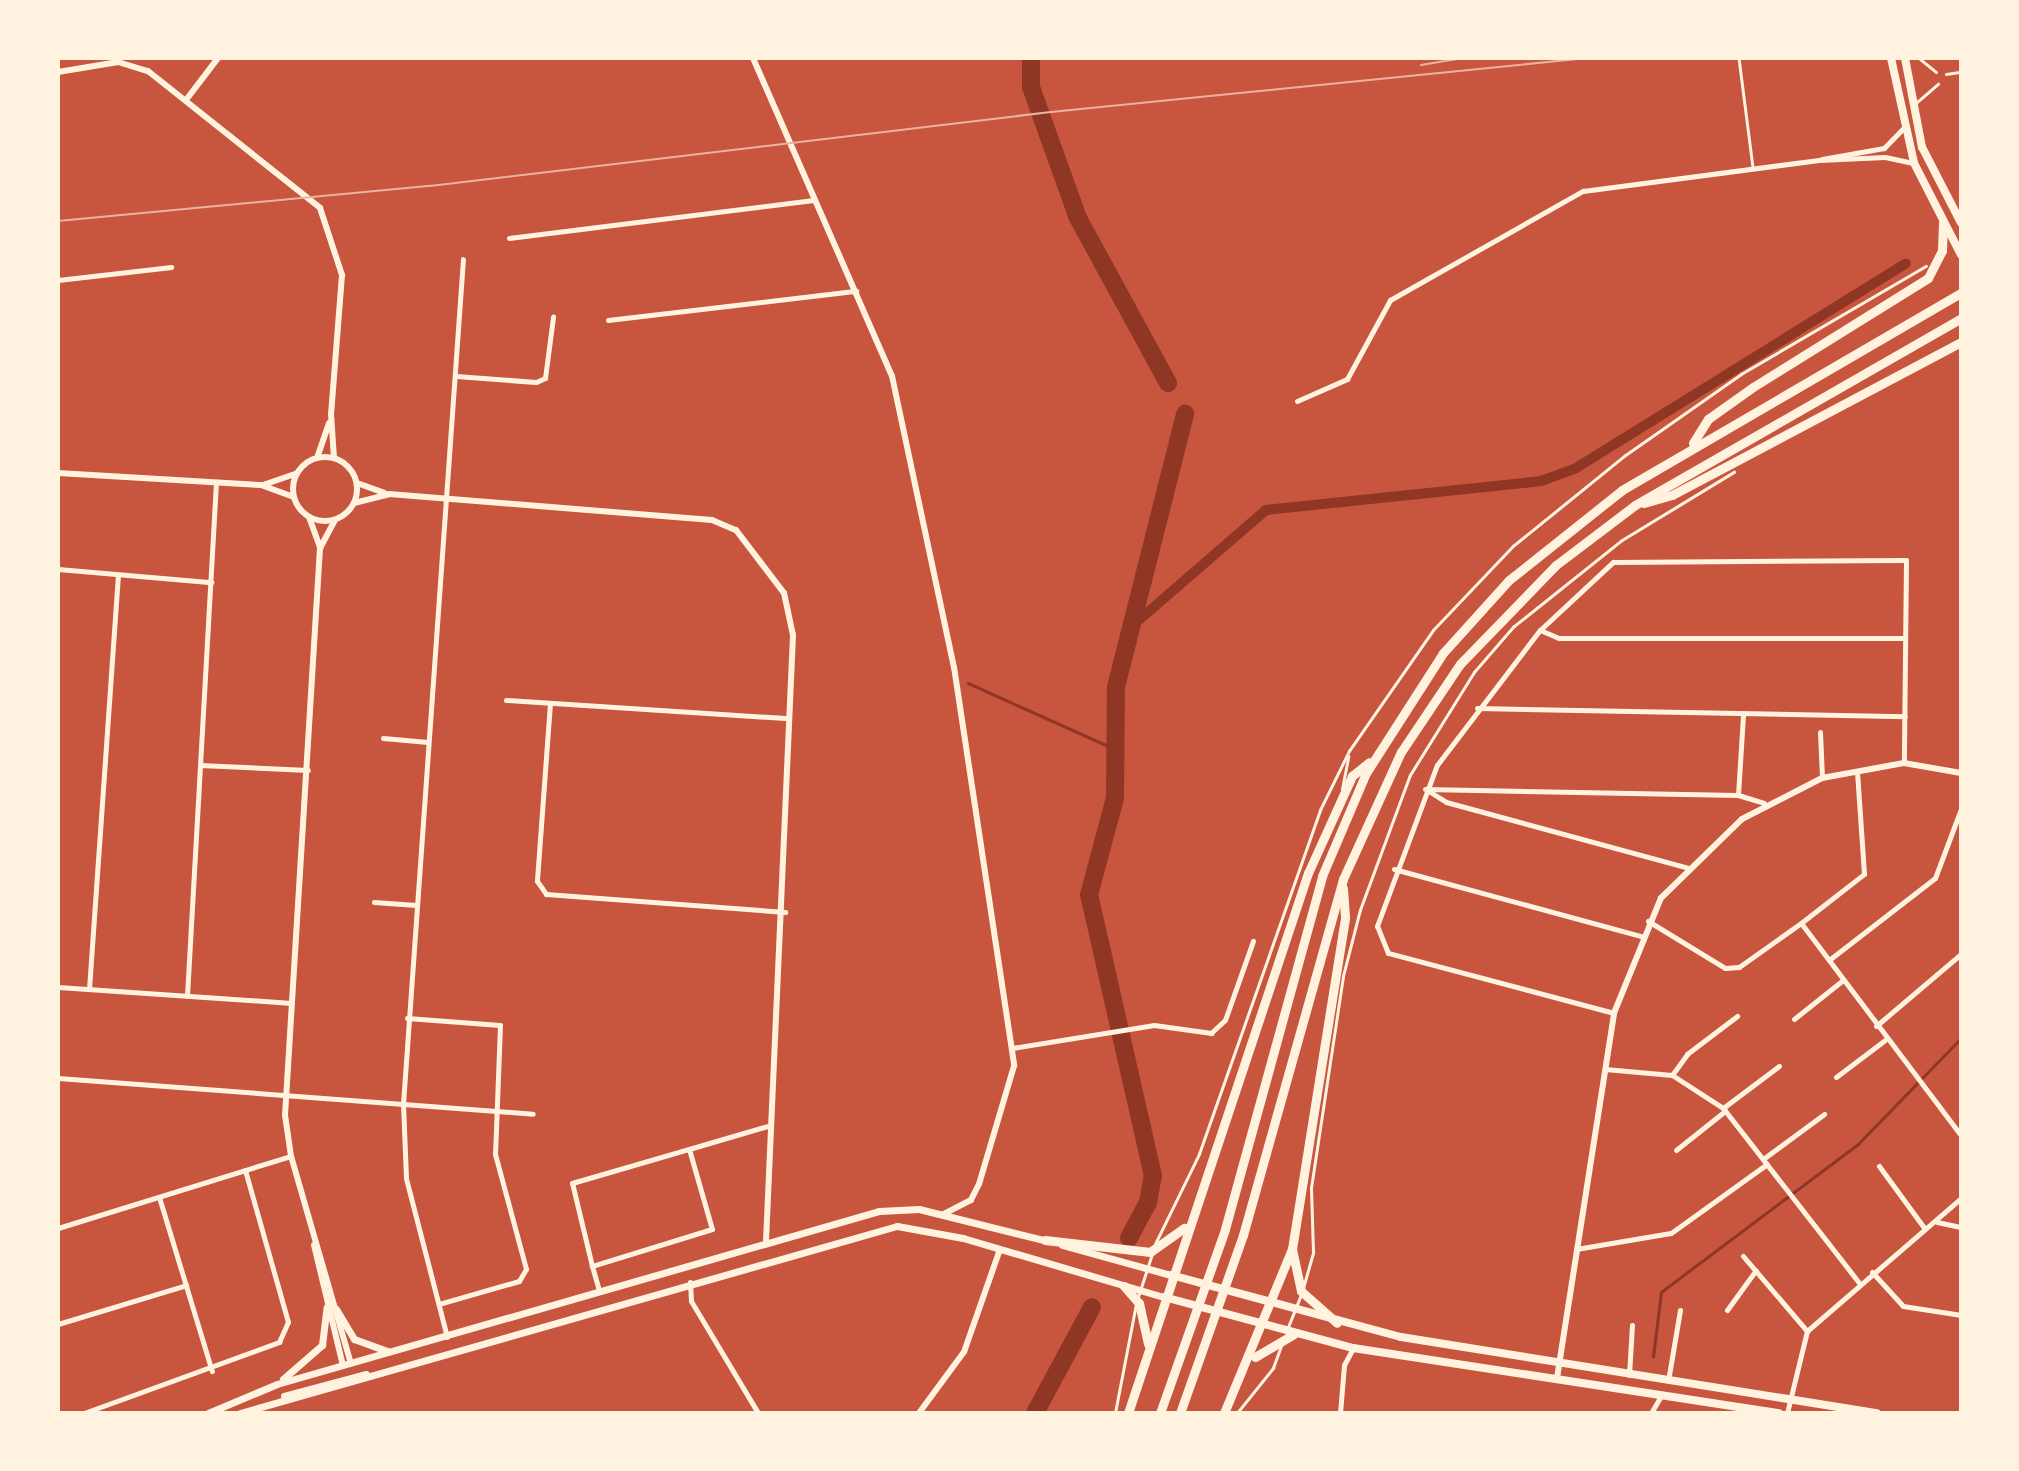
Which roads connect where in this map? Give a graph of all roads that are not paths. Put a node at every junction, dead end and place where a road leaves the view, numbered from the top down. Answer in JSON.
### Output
{"nodes":[{"id":1,"x":218,"y":58,"type":"edge"},
{"id":2,"x":753,"y":58,"type":"edge"},
{"id":3,"x":1740,"y":58,"type":"edge"},
{"id":4,"x":1891,"y":58,"type":"edge"},
{"id":5,"x":1905,"y":58,"type":"edge"},
{"id":6,"x":1919,"y":58,"type":"edge"},
{"id":7,"x":58,"y":72,"type":"edge"},
{"id":8,"x":1936,"y":72,"type":"dead end"},
{"id":9,"x":1961,"y":72,"type":"edge"},
{"id":10,"x":1946,"y":74,"type":"dead end"},
{"id":11,"x":1938,"y":84,"type":"dead end"},
{"id":12,"x":186,"y":100,"type":"junction"},
{"id":13,"x":1914,"y":105,"type":"junction"},
{"id":14,"x":1903,"y":127,"type":"junction"},
{"id":15,"x":1819,"y":160,"type":"junction"},
{"id":16,"x":1914,"y":163,"type":"junction"},
{"id":17,"x":1753,"y":167,"type":"junction"},
{"id":18,"x":814,"y":200,"type":"junction"},
{"id":19,"x":1943,"y":223,"type":"junction"},
{"id":20,"x":1961,"y":223,"type":"edge"},
{"id":21,"x":509,"y":238,"type":"dead end"},
{"id":22,"x":1961,"y":255,"type":"edge"},
{"id":23,"x":463,"y":259,"type":"dead end"},
{"id":24,"x":171,"y":267,"type":"dead end"},
{"id":25,"x":1926,"y":267,"type":"dead end"},
{"id":26,"x":58,"y":280,"type":"edge"},
{"id":27,"x":857,"y":290,"type":"junction"},
{"id":28,"x":1961,"y":293,"type":"edge"},
{"id":29,"x":553,"y":317,"type":"dead end"},
{"id":30,"x":1961,"y":318,"type":"edge"},
{"id":31,"x":608,"y":320,"type":"dead end"},
{"id":32,"x":1961,"y":342,"type":"edge"},
{"id":33,"x":456,"y":376,"type":"junction"},
{"id":34,"x":1297,"y":401,"type":"dead end"},
{"id":35,"x":331,"y":414,"type":"junction"},
{"id":36,"x":1692,"y":445,"type":"junction"},
{"id":37,"x":317,"y":458,"type":"junction"},
{"id":38,"x":334,"y":458,"type":"junction"},
{"id":39,"x":1734,"y":472,"type":"dead end"},
{"id":40,"x":58,"y":473,"type":"edge"},
{"id":41,"x":298,"y":473,"type":"junction"},
{"id":42,"x":216,"y":482,"type":"junction"},
{"id":43,"x":357,"y":483,"type":"junction"},
{"id":44,"x":261,"y":485,"type":"junction"},
{"id":45,"x":389,"y":494,"type":"junction"},
{"id":46,"x":294,"y":498,"type":"junction"},
{"id":47,"x":447,"y":499,"type":"junction"},
{"id":48,"x":354,"y":503,"type":"junction"},
{"id":49,"x":1636,"y":505,"type":"junction"},
{"id":50,"x":309,"y":517,"type":"junction"},
{"id":51,"x":335,"y":520,"type":"junction"},
{"id":52,"x":320,"y":548,"type":"junction"},
{"id":53,"x":58,"y":569,"type":"edge"},
{"id":54,"x":118,"y":575,"type":"junction"},
{"id":55,"x":211,"y":582,"type":"junction"},
{"id":56,"x":1540,"y":630,"type":"junction"},
{"id":57,"x":1905,"y":639,"type":"junction"},
{"id":58,"x":506,"y":701,"type":"dead end"},
{"id":59,"x":550,"y":703,"type":"junction"},
{"id":60,"x":1477,"y":708,"type":"junction"},
{"id":61,"x":1743,"y":715,"type":"junction"},
{"id":62,"x":1905,"y":716,"type":"junction"},
{"id":63,"x":785,"y":718,"type":"junction"},
{"id":64,"x":1820,"y":732,"type":"dead end"},
{"id":65,"x":383,"y":738,"type":"dead end"},
{"id":66,"x":428,"y":742,"type":"junction"},
{"id":67,"x":1349,"y":751,"type":"junction"},
{"id":68,"x":1373,"y":759,"type":"junction"},
{"id":69,"x":1905,"y":763,"type":"junction"},
{"id":70,"x":200,"y":765,"type":"junction"},
{"id":71,"x":308,"y":770,"type":"junction"},
{"id":72,"x":1857,"y":771,"type":"junction"},
{"id":73,"x":1961,"y":773,"type":"edge"},
{"id":74,"x":1822,"y":778,"type":"junction"},
{"id":75,"x":1425,"y":789,"type":"junction"},
{"id":76,"x":1738,"y":795,"type":"junction"},
{"id":77,"x":1341,"y":799,"type":"junction"},
{"id":78,"x":1764,"y":803,"type":"junction"},
{"id":79,"x":1961,"y":809,"type":"edge"},
{"id":80,"x":1689,"y":868,"type":"junction"},
{"id":81,"x":1394,"y":869,"type":"junction"},
{"id":82,"x":1343,"y":879,"type":"junction"},
{"id":83,"x":374,"y":902,"type":"dead end"},
{"id":84,"x":415,"y":905,"type":"junction"},
{"id":85,"x":785,"y":912,"type":"junction"},
{"id":86,"x":1648,"y":921,"type":"junction"},
{"id":87,"x":1801,"y":923,"type":"junction"},
{"id":88,"x":1641,"y":936,"type":"junction"},
{"id":89,"x":1253,"y":941,"type":"dead end"},
{"id":90,"x":1961,"y":954,"type":"edge"},
{"id":91,"x":1829,"y":960,"type":"junction"},
{"id":92,"x":1843,"y":980,"type":"junction"},
{"id":93,"x":58,"y":987,"type":"edge"},
{"id":94,"x":89,"y":989,"type":"junction"},
{"id":95,"x":187,"y":996,"type":"junction"},
{"id":96,"x":291,"y":1003,"type":"junction"},
{"id":97,"x":1614,"y":1013,"type":"junction"},
{"id":98,"x":1737,"y":1016,"type":"dead end"},
{"id":99,"x":407,"y":1017,"type":"junction"},
{"id":100,"x":1794,"y":1019,"type":"dead end"},
{"id":101,"x":1876,"y":1026,"type":"junction"},
{"id":102,"x":1885,"y":1040,"type":"junction"},
{"id":103,"x":1012,"y":1048,"type":"junction"},
{"id":104,"x":1779,"y":1066,"type":"dead end"},
{"id":105,"x":1605,"y":1069,"type":"junction"},
{"id":106,"x":1672,"y":1075,"type":"junction"},
{"id":107,"x":1836,"y":1077,"type":"dead end"},
{"id":108,"x":58,"y":1078,"type":"edge"},
{"id":109,"x":285,"y":1096,"type":"junction"},
{"id":110,"x":403,"y":1104,"type":"junction"},
{"id":111,"x":1724,"y":1109,"type":"junction"},
{"id":112,"x":495,"y":1111,"type":"junction"},
{"id":113,"x":530,"y":1114,"type":"dead end"},
{"id":114,"x":1824,"y":1114,"type":"dead end"},
{"id":115,"x":771,"y":1125,"type":"junction"},
{"id":116,"x":1961,"y":1135,"type":"edge"},
{"id":117,"x":689,"y":1149,"type":"junction"},
{"id":118,"x":1676,"y":1150,"type":"dead end"},
{"id":119,"x":291,"y":1156,"type":"junction"},
{"id":120,"x":1765,"y":1162,"type":"junction"},
{"id":121,"x":1878,"y":1166,"type":"dead end"},
{"id":122,"x":245,"y":1170,"type":"junction"},
{"id":123,"x":159,"y":1197,"type":"junction"},
{"id":124,"x":1961,"y":1198,"type":"edge"},
{"id":125,"x":943,"y":1213,"type":"junction"},
{"id":126,"x":1937,"y":1222,"type":"junction"},
{"id":127,"x":1186,"y":1226,"type":"junction"},
{"id":128,"x":1961,"y":1227,"type":"edge"},
{"id":129,"x":58,"y":1228,"type":"edge"},
{"id":130,"x":1925,"y":1229,"type":"junction"},
{"id":131,"x":1045,"y":1240,"type":"junction"},
{"id":132,"x":766,"y":1242,"type":"junction"},
{"id":133,"x":314,"y":1243,"type":"junction"},
{"id":134,"x":1000,"y":1249,"type":"junction"},
{"id":135,"x":1292,"y":1249,"type":"junction"},
{"id":136,"x":1576,"y":1249,"type":"junction"},
{"id":137,"x":1744,"y":1256,"type":"dead end"},
{"id":138,"x":592,"y":1266,"type":"junction"},
{"id":139,"x":1756,"y":1270,"type":"junction"},
{"id":140,"x":1872,"y":1272,"type":"junction"},
{"id":141,"x":1171,"y":1275,"type":"junction"},
{"id":142,"x":690,"y":1282,"type":"junction"},
{"id":143,"x":1859,"y":1283,"type":"junction"},
{"id":144,"x":186,"y":1285,"type":"junction"},
{"id":145,"x":1125,"y":1286,"type":"junction"},
{"id":146,"x":599,"y":1290,"type":"junction"},
{"id":147,"x":1164,"y":1297,"type":"junction"},
{"id":148,"x":439,"y":1304,"type":"junction"},
{"id":149,"x":1272,"y":1304,"type":"junction"},
{"id":150,"x":327,"y":1307,"type":"junction"},
{"id":151,"x":336,"y":1309,"type":"junction"},
{"id":152,"x":1680,"y":1310,"type":"dead end"},
{"id":153,"x":1727,"y":1310,"type":"dead end"},
{"id":154,"x":1961,"y":1315,"type":"edge"},
{"id":155,"x":1337,"y":1323,"type":"junction"},
{"id":156,"x":58,"y":1324,"type":"edge"},
{"id":157,"x":1632,"y":1325,"type":"dead end"},
{"id":158,"x":1263,"y":1326,"type":"junction"},
{"id":159,"x":1807,"y":1331,"type":"junction"},
{"id":160,"x":1294,"y":1334,"type":"junction"},
{"id":161,"x":447,"y":1337,"type":"junction"},
{"id":162,"x":1148,"y":1346,"type":"junction"},
{"id":163,"x":1353,"y":1348,"type":"junction"},
{"id":164,"x":392,"y":1353,"type":"junction"},
{"id":165,"x":351,"y":1364,"type":"junction"},
{"id":166,"x":1559,"y":1364,"type":"junction"},
{"id":167,"x":343,"y":1366,"type":"junction"},
{"id":168,"x":391,"y":1370,"type":"junction"},
{"id":169,"x":212,"y":1371,"type":"junction"},
{"id":170,"x":350,"y":1374,"type":"junction"},
{"id":171,"x":1629,"y":1375,"type":"junction"},
{"id":172,"x":1557,"y":1378,"type":"junction"},
{"id":173,"x":1668,"y":1381,"type":"junction"},
{"id":174,"x":277,"y":1384,"type":"junction"},
{"id":175,"x":1662,"y":1394,"type":"junction"},
{"id":176,"x":1789,"y":1399,"type":"junction"},
{"id":177,"x":275,"y":1400,"type":"junction"},
{"id":178,"x":1225,"y":1410,"type":"edge"},
{"id":179,"x":84,"y":1413,"type":"edge"},
{"id":180,"x":208,"y":1413,"type":"edge"},
{"id":181,"x":240,"y":1413,"type":"edge"},
{"id":182,"x":758,"y":1413,"type":"edge"},
{"id":183,"x":919,"y":1413,"type":"edge"},
{"id":184,"x":1115,"y":1413,"type":"edge"},
{"id":185,"x":1128,"y":1413,"type":"edge"},
{"id":186,"x":1160,"y":1413,"type":"edge"},
{"id":187,"x":1180,"y":1413,"type":"edge"},
{"id":188,"x":1237,"y":1413,"type":"edge"},
{"id":189,"x":1340,"y":1413,"type":"edge"},
{"id":190,"x":1651,"y":1413,"type":"edge"},
{"id":191,"x":1779,"y":1413,"type":"edge"},
{"id":192,"x":1787,"y":1413,"type":"edge"},
{"id":193,"x":1877,"y":1413,"type":"edge"}],
"edges":[{"from":1,"to":12,"type":"street"},
{"from":2,"to":18,"type":"street"},
{"from":3,"to":17,"type":"lane"},
{"from":4,"to":14,"type":"main road"},
{"from":5,"to":13,"type":"main road"},
{"from":6,"to":8,"type":"lane"},
{"from":7,"to":12,"type":"street"},
{"from":9,"to":10,"type":"lane"},
{"from":11,"to":13,"type":"lane"},
{"from":12,"to":35,"type":"street"},
{"from":13,"to":20,"type":"main road"},
{"from":14,"to":15,"type":"street"},
{"from":14,"to":16,"type":"main road"},
{"from":15,"to":16,"type":"street"},
{"from":15,"to":17,"type":"street"},
{"from":16,"to":19,"type":"main road"},
{"from":17,"to":34,"type":"street"},
{"from":18,"to":21,"type":"street"},
{"from":18,"to":27,"type":"street"},
{"from":19,"to":22,"type":"main road"},
{"from":19,"to":36,"type":"highway"},
{"from":23,"to":33,"type":"street"},
{"from":24,"to":26,"type":"street"},
{"from":25,"to":67,"type":"lane"},
{"from":27,"to":31,"type":"street"},
{"from":27,"to":103,"type":"street"},
{"from":28,"to":36,"type":"highway"},
{"from":29,"to":33,"type":"street"},
{"from":30,"to":49,"type":"highway"},
{"from":32,"to":49,"type":"highway"},
{"from":33,"to":47,"type":"street"},
{"from":35,"to":37,"type":"street"},
{"from":35,"to":38,"type":"street"},
{"from":36,"to":68,"type":"highway"},
{"from":37,"to":38,"type":"street"},
{"from":37,"to":41,"type":"street"},
{"from":38,"to":43,"type":"street"},
{"from":39,"to":188,"type":"lane"},
{"from":40,"to":42,"type":"street"},
{"from":41,"to":44,"type":"street"},
{"from":41,"to":46,"type":"street"},
{"from":42,"to":44,"type":"street"},
{"from":42,"to":55,"type":"street"},
{"from":43,"to":45,"type":"street"},
{"from":43,"to":48,"type":"street"},
{"from":44,"to":46,"type":"street"},
{"from":45,"to":47,"type":"street"},
{"from":45,"to":48,"type":"street"},
{"from":46,"to":50,"type":"street"},
{"from":47,"to":63,"type":"street"},
{"from":47,"to":66,"type":"street"},
{"from":48,"to":51,"type":"street"},
{"from":49,"to":82,"type":"highway"},
{"from":50,"to":51,"type":"street"},
{"from":50,"to":52,"type":"street"},
{"from":51,"to":52,"type":"street"},
{"from":52,"to":71,"type":"street"},
{"from":53,"to":54,"type":"street"},
{"from":54,"to":55,"type":"street"},
{"from":54,"to":94,"type":"street"},
{"from":55,"to":70,"type":"street"},
{"from":56,"to":57,"type":"street"},
{"from":56,"to":57,"type":"street"},
{"from":56,"to":60,"type":"street"},
{"from":57,"to":62,"type":"street"},
{"from":58,"to":59,"type":"street"},
{"from":59,"to":63,"type":"street"},
{"from":59,"to":85,"type":"street"},
{"from":60,"to":61,"type":"street"},
{"from":60,"to":75,"type":"street"},
{"from":61,"to":62,"type":"street"},
{"from":61,"to":76,"type":"street"},
{"from":62,"to":69,"type":"street"},
{"from":63,"to":85,"type":"street"},
{"from":64,"to":74,"type":"street"},
{"from":65,"to":66,"type":"street"},
{"from":66,"to":84,"type":"street"},
{"from":67,"to":77,"type":"lane"},
{"from":67,"to":184,"type":"lane"},
{"from":68,"to":77,"type":"highway"},
{"from":68,"to":186,"type":"highway"},
{"from":69,"to":72,"type":"street"},
{"from":69,"to":73,"type":"street"},
{"from":70,"to":71,"type":"street"},
{"from":70,"to":95,"type":"street"},
{"from":71,"to":96,"type":"street"},
{"from":72,"to":74,"type":"street"},
{"from":72,"to":87,"type":"street"},
{"from":74,"to":78,"type":"street"},
{"from":75,"to":76,"type":"street"},
{"from":75,"to":80,"type":"street"},
{"from":75,"to":81,"type":"street"},
{"from":76,"to":78,"type":"street"},
{"from":77,"to":127,"type":"highway"},
{"from":78,"to":80,"type":"street"},
{"from":79,"to":91,"type":"street"},
{"from":80,"to":86,"type":"street"},
{"from":81,"to":88,"type":"street"},
{"from":81,"to":97,"type":"street"},
{"from":82,"to":135,"type":"highway"},
{"from":82,"to":187,"type":"highway"},
{"from":83,"to":84,"type":"street"},
{"from":84,"to":99,"type":"street"},
{"from":85,"to":115,"type":"street"},
{"from":86,"to":87,"type":"street"},
{"from":86,"to":88,"type":"street"},
{"from":87,"to":91,"type":"street"},
{"from":88,"to":97,"type":"street"},
{"from":89,"to":103,"type":"street"},
{"from":90,"to":101,"type":"street"},
{"from":91,"to":92,"type":"street"},
{"from":92,"to":100,"type":"street"},
{"from":92,"to":101,"type":"street"},
{"from":93,"to":94,"type":"street"},
{"from":94,"to":95,"type":"street"},
{"from":95,"to":96,"type":"street"},
{"from":96,"to":109,"type":"street"},
{"from":97,"to":105,"type":"street"},
{"from":98,"to":106,"type":"street"},
{"from":99,"to":110,"type":"street"},
{"from":99,"to":112,"type":"street"},
{"from":101,"to":102,"type":"street"},
{"from":102,"to":107,"type":"street"},
{"from":102,"to":116,"type":"street"},
{"from":103,"to":125,"type":"street"},
{"from":104,"to":111,"type":"street"},
{"from":105,"to":106,"type":"street"},
{"from":105,"to":136,"type":"street"},
{"from":106,"to":111,"type":"street"},
{"from":108,"to":109,"type":"street"},
{"from":109,"to":110,"type":"street"},
{"from":109,"to":119,"type":"street"},
{"from":110,"to":112,"type":"street"},
{"from":110,"to":148,"type":"street"},
{"from":111,"to":118,"type":"street"},
{"from":111,"to":120,"type":"street"},
{"from":112,"to":113,"type":"street"},
{"from":112,"to":148,"type":"street"},
{"from":114,"to":120,"type":"street"},
{"from":115,"to":117,"type":"street"},
{"from":115,"to":132,"type":"street"},
{"from":117,"to":138,"type":"street"},
{"from":117,"to":138,"type":"street"},
{"from":119,"to":122,"type":"street"},
{"from":119,"to":133,"type":"street"},
{"from":120,"to":136,"type":"street"},
{"from":120,"to":143,"type":"street"},
{"from":121,"to":130,"type":"street"},
{"from":122,"to":123,"type":"street"},
{"from":122,"to":169,"type":"street"},
{"from":123,"to":129,"type":"street"},
{"from":123,"to":144,"type":"street"},
{"from":124,"to":126,"type":"street"},
{"from":125,"to":131,"type":"main road"},
{"from":125,"to":132,"type":"main road"},
{"from":126,"to":128,"type":"street"},
{"from":126,"to":130,"type":"street"},
{"from":127,"to":131,"type":"highway"},
{"from":127,"to":141,"type":"highway"},
{"from":130,"to":140,"type":"street"},
{"from":131,"to":141,"type":"main road"},
{"from":132,"to":146,"type":"main road"},
{"from":133,"to":150,"type":"street"},
{"from":133,"to":151,"type":"street"},
{"from":134,"to":142,"type":"main road"},
{"from":134,"to":145,"type":"main road"},
{"from":134,"to":183,"type":"street"},
{"from":135,"to":149,"type":"highway"},
{"from":135,"to":155,"type":"highway"},
{"from":136,"to":166,"type":"street"},
{"from":137,"to":139,"type":"street"},
{"from":138,"to":146,"type":"street"},
{"from":139,"to":153,"type":"street"},
{"from":139,"to":159,"type":"street"},
{"from":140,"to":143,"type":"street"},
{"from":140,"to":154,"type":"street"},
{"from":141,"to":147,"type":"highway"},
{"from":141,"to":149,"type":"main road"},
{"from":142,"to":168,"type":"main road"},
{"from":142,"to":182,"type":"street"},
{"from":143,"to":159,"type":"street"},
{"from":144,"to":156,"type":"street"},
{"from":144,"to":169,"type":"street"},
{"from":145,"to":147,"type":"main road"},
{"from":145,"to":162,"type":"highway"},
{"from":146,"to":161,"type":"main road"},
{"from":147,"to":158,"type":"main road"},
{"from":147,"to":162,"type":"highway"},
{"from":148,"to":161,"type":"street"},
{"from":149,"to":155,"type":"main road"},
{"from":149,"to":158,"type":"highway"},
{"from":150,"to":167,"type":"street"},
{"from":150,"to":174,"type":"main road"},
{"from":151,"to":164,"type":"main road"},
{"from":151,"to":165,"type":"street"},
{"from":152,"to":173,"type":"street"},
{"from":155,"to":166,"type":"main road"},
{"from":157,"to":171,"type":"street"},
{"from":158,"to":160,"type":"main road"},
{"from":158,"to":178,"type":"highway"},
{"from":159,"to":176,"type":"street"},
{"from":160,"to":163,"type":"main road"},
{"from":160,"to":178,"type":"highway"},
{"from":161,"to":164,"type":"main road"},
{"from":162,"to":185,"type":"highway"},
{"from":163,"to":172,"type":"main road"},
{"from":163,"to":189,"type":"street"},
{"from":164,"to":165,"type":"main road"},
{"from":165,"to":167,"type":"main road"},
{"from":165,"to":170,"type":"main road"},
{"from":166,"to":171,"type":"main road"},
{"from":166,"to":172,"type":"street"},
{"from":167,"to":170,"type":"main road"},
{"from":167,"to":174,"type":"main road"},
{"from":168,"to":170,"type":"main road"},
{"from":168,"to":177,"type":"main road"},
{"from":169,"to":179,"type":"street"},
{"from":170,"to":177,"type":"main road"},
{"from":171,"to":173,"type":"main road"},
{"from":172,"to":175,"type":"main road"},
{"from":173,"to":176,"type":"main road"},
{"from":174,"to":180,"type":"main road"},
{"from":175,"to":190,"type":"street"},
{"from":175,"to":191,"type":"main road"},
{"from":176,"to":192,"type":"street"},
{"from":176,"to":193,"type":"main road"},
{"from":177,"to":181,"type":"main road"}]}
